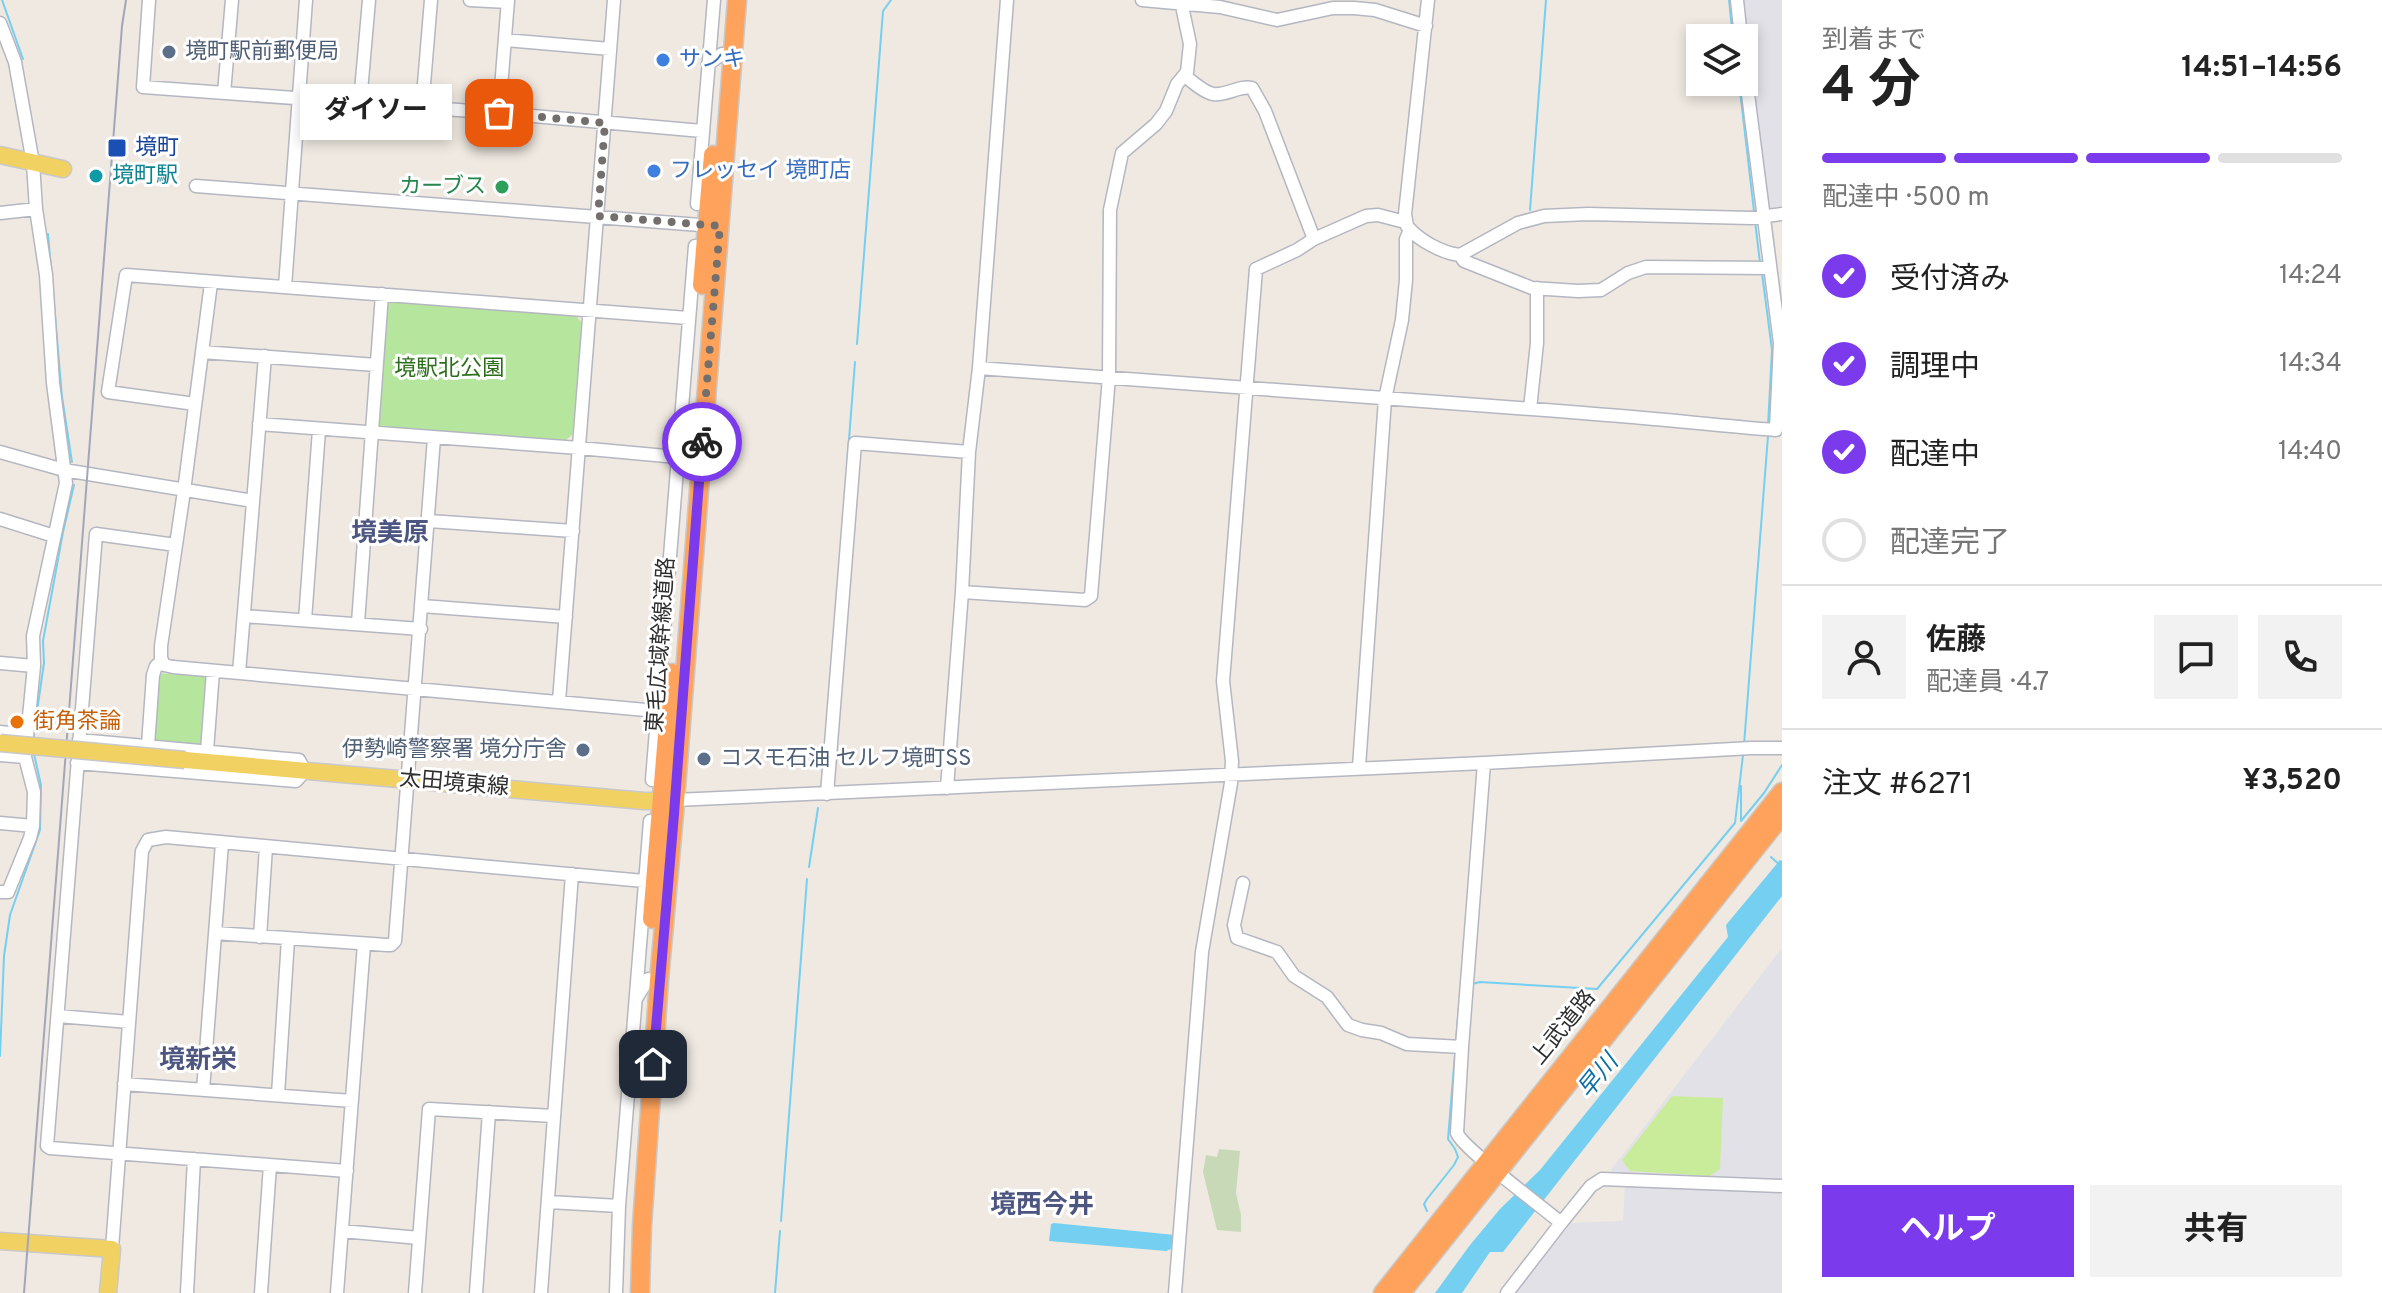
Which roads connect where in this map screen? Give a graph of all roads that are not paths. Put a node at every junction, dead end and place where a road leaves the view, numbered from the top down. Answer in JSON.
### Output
{"nodes":[{"id":1,"x":149,"y":0,"type":"edge"},
{"id":2,"x":232,"y":0,"type":"edge"},
{"id":3,"x":306,"y":0,"type":"edge"},
{"id":4,"x":369,"y":0,"type":"edge"},
{"id":5,"x":431,"y":0,"type":"edge"},
{"id":6,"x":470,"y":0,"type":"edge"},
{"id":7,"x":614,"y":0,"type":"edge"},
{"id":8,"x":714,"y":0,"type":"edge"},
{"id":9,"x":725,"y":0,"type":"edge"},
{"id":10,"x":737,"y":0,"type":"edge"},
{"id":11,"x":1007,"y":0,"type":"edge"},
{"id":12,"x":1142,"y":0,"type":"edge"},
{"id":13,"x":1428,"y":0,"type":"edge"},
{"id":14,"x":1737,"y":0,"type":"edge"},
{"id":15,"x":508,"y":1,"type":"edge"},
{"id":16,"x":1177,"y":2,"type":"edge"},
{"id":17,"x":1740,"y":24,"type":"edge"},
{"id":18,"x":1426,"y":26,"type":"junction"},
{"id":19,"x":1,"y":29,"type":"edge"},
{"id":20,"x":505,"y":40,"type":"junction"},
{"id":21,"x":610,"y":49,"type":"junction"},
{"id":22,"x":715,"y":59,"type":"junction"},
{"id":23,"x":1185,"y":76,"type":"junction"},
{"id":24,"x":224,"y":93,"type":"junction"},
{"id":25,"x":1747,"y":96,"type":"edge"},
{"id":26,"x":298,"y":99,"type":"junction"},
{"id":27,"x":360,"y":103,"type":"junction"},
{"id":28,"x":422,"y":108,"type":"junction"},
{"id":29,"x":499,"y":113,"type":"junction"},
{"id":30,"x":605,"y":123,"type":"junction"},
{"id":31,"x":702,"y":131,"type":"junction"},
{"id":32,"x":0,"y":155,"type":"edge"},
{"id":33,"x":706,"y":157,"type":"junction"},
{"id":34,"x":39,"y":165,"type":"junction"},
{"id":35,"x":63,"y":169,"type":"dead end"},
{"id":36,"x":196,"y":186,"type":"dead end"},
{"id":37,"x":292,"y":193,"type":"junction"},
{"id":38,"x":697,"y":204,"type":"dead end"},
{"id":39,"x":36,"y":209,"type":"junction"},
{"id":40,"x":0,"y":213,"type":"edge"},
{"id":41,"x":1782,"y":214,"type":"edge"},
{"id":42,"x":598,"y":216,"type":"junction"},
{"id":43,"x":1757,"y":217,"type":"junction"},
{"id":44,"x":713,"y":226,"type":"junction"},
{"id":45,"x":1408,"y":226,"type":"junction"},
{"id":46,"x":1314,"y":239,"type":"junction"},
{"id":47,"x":695,"y":246,"type":"dead end"},
{"id":48,"x":1460,"y":255,"type":"junction"},
{"id":49,"x":1769,"y":268,"type":"junction"},
{"id":50,"x":211,"y":283,"type":"junction"},
{"id":51,"x":285,"y":287,"type":"junction"},
{"id":52,"x":1537,"y":288,"type":"junction"},
{"id":53,"x":382,"y":294,"type":"junction"},
{"id":54,"x":590,"y":310,"type":"junction"},
{"id":55,"x":688,"y":318,"type":"junction"},
{"id":56,"x":1781,"y":343,"type":"edge"},
{"id":57,"x":202,"y":352,"type":"junction"},
{"id":58,"x":265,"y":356,"type":"junction"},
{"id":59,"x":376,"y":365,"type":"junction"},
{"id":60,"x":690,"y":368,"type":"junction"},
{"id":61,"x":979,"y":368,"type":"junction"},
{"id":62,"x":1109,"y":377,"type":"junction"},
{"id":63,"x":1248,"y":386,"type":"junction"},
{"id":64,"x":1385,"y":399,"type":"junction"},
{"id":65,"x":195,"y":404,"type":"junction"},
{"id":66,"x":1530,"y":409,"type":"junction"},
{"id":67,"x":259,"y":424,"type":"junction"},
{"id":68,"x":319,"y":430,"type":"junction"},
{"id":69,"x":372,"y":432,"type":"junction"},
{"id":70,"x":434,"y":438,"type":"junction"},
{"id":71,"x":579,"y":448,"type":"junction"},
{"id":72,"x":0,"y":452,"type":"edge"},
{"id":73,"x":969,"y":452,"type":"junction"},
{"id":74,"x":677,"y":457,"type":"junction"},
{"id":75,"x":64,"y":470,"type":"junction"},
{"id":76,"x":184,"y":491,"type":"junction"},
{"id":77,"x":253,"y":501,"type":"junction"},
{"id":78,"x":0,"y":519,"type":"edge"},
{"id":79,"x":429,"y":521,"type":"junction"},
{"id":80,"x":573,"y":531,"type":"junction"},
{"id":81,"x":54,"y":536,"type":"junction"},
{"id":82,"x":176,"y":545,"type":"junction"},
{"id":83,"x":962,"y":592,"type":"junction"},
{"id":84,"x":422,"y":606,"type":"junction"},
{"id":85,"x":244,"y":616,"type":"junction"},
{"id":86,"x":566,"y":617,"type":"junction"},
{"id":87,"x":305,"y":620,"type":"junction"},
{"id":88,"x":358,"y":623,"type":"junction"},
{"id":89,"x":421,"y":629,"type":"junction"},
{"id":90,"x":663,"y":636,"type":"junction"},
{"id":91,"x":674,"y":659,"type":"junction"},
{"id":92,"x":162,"y":661,"type":"junction"},
{"id":93,"x":0,"y":663,"type":"edge"},
{"id":94,"x":34,"y":666,"type":"junction"},
{"id":95,"x":213,"y":671,"type":"junction"},
{"id":96,"x":239,"y":673,"type":"junction"},
{"id":97,"x":415,"y":690,"type":"junction"},
{"id":98,"x":559,"y":701,"type":"junction"},
{"id":99,"x":657,"y":711,"type":"junction"},
{"id":100,"x":0,"y":732,"type":"edge"},
{"id":101,"x":26,"y":735,"type":"junction"},
{"id":102,"x":79,"y":740,"type":"junction"},
{"id":103,"x":0,"y":743,"type":"edge"},
{"id":104,"x":148,"y":745,"type":"junction"},
{"id":105,"x":1782,"y":748,"type":"edge"},
{"id":106,"x":207,"y":751,"type":"junction"},
{"id":107,"x":0,"y":755,"type":"edge"},
{"id":108,"x":25,"y":757,"type":"junction"},
{"id":109,"x":77,"y":763,"type":"junction"},
{"id":110,"x":1484,"y":763,"type":"junction"},
{"id":111,"x":1359,"y":767,"type":"junction"},
{"id":112,"x":305,"y":771,"type":"junction"},
{"id":113,"x":1231,"y":774,"type":"junction"},
{"id":114,"x":408,"y":780,"type":"junction"},
{"id":115,"x":652,"y":780,"type":"dead end"},
{"id":116,"x":947,"y":788,"type":"junction"},
{"id":117,"x":1782,"y":792,"type":"edge"},
{"id":118,"x":827,"y":794,"type":"junction"},
{"id":119,"x":668,"y":801,"type":"junction"},
{"id":120,"x":1782,"y":815,"type":"edge"},
{"id":121,"x":650,"y":821,"type":"dead end"},
{"id":122,"x":0,"y":823,"type":"edge"},
{"id":123,"x":33,"y":826,"type":"junction"},
{"id":124,"x":222,"y":843,"type":"junction"},
{"id":125,"x":266,"y":847,"type":"junction"},
{"id":126,"x":402,"y":860,"type":"junction"},
{"id":127,"x":572,"y":874,"type":"junction"},
{"id":128,"x":644,"y":881,"type":"junction"},
{"id":129,"x":1243,"y":883,"type":"dead end"},
{"id":130,"x":0,"y":892,"type":"edge"},
{"id":131,"x":1209,"y":910,"type":"junction"},
{"id":132,"x":1236,"y":913,"type":"junction"},
{"id":133,"x":215,"y":933,"type":"junction"},
{"id":134,"x":260,"y":937,"type":"junction"},
{"id":135,"x":288,"y":939,"type":"junction"},
{"id":136,"x":364,"y":944,"type":"junction"},
{"id":137,"x":648,"y":979,"type":"junction"},
{"id":138,"x":635,"y":1000,"type":"junction"},
{"id":139,"x":58,"y":1016,"type":"junction"},
{"id":140,"x":129,"y":1022,"type":"junction"},
{"id":141,"x":1462,"y":1047,"type":"junction"},
{"id":142,"x":124,"y":1084,"type":"junction"},
{"id":143,"x":203,"y":1090,"type":"junction"},
{"id":144,"x":278,"y":1095,"type":"junction"},
{"id":145,"x":352,"y":1101,"type":"junction"},
{"id":146,"x":489,"y":1112,"type":"junction"},
{"id":147,"x":554,"y":1116,"type":"junction"},
{"id":148,"x":118,"y":1154,"type":"junction"},
{"id":149,"x":194,"y":1159,"type":"junction"},
{"id":150,"x":270,"y":1165,"type":"junction"},
{"id":151,"x":347,"y":1171,"type":"junction"},
{"id":152,"x":1497,"y":1171,"type":"junction"},
{"id":153,"x":1782,"y":1186,"type":"edge"},
{"id":154,"x":549,"y":1202,"type":"junction"},
{"id":155,"x":619,"y":1206,"type":"junction"},
{"id":156,"x":1561,"y":1223,"type":"junction"},
{"id":157,"x":342,"y":1231,"type":"junction"},
{"id":158,"x":419,"y":1238,"type":"junction"},
{"id":159,"x":0,"y":1241,"type":"edge"},
{"id":160,"x":112,"y":1249,"type":"junction"},
{"id":161,"x":108,"y":1293,"type":"edge"},
{"id":162,"x":187,"y":1293,"type":"edge"},
{"id":163,"x":261,"y":1293,"type":"edge"},
{"id":164,"x":337,"y":1293,"type":"edge"},
{"id":165,"x":415,"y":1293,"type":"edge"},
{"id":166,"x":476,"y":1293,"type":"edge"},
{"id":167,"x":541,"y":1293,"type":"edge"},
{"id":168,"x":616,"y":1293,"type":"edge"},
{"id":169,"x":629,"y":1293,"type":"edge"},
{"id":170,"x":640,"y":1293,"type":"edge"},
{"id":171,"x":1175,"y":1293,"type":"edge"},
{"id":172,"x":1383,"y":1293,"type":"edge"},
{"id":173,"x":1401,"y":1293,"type":"edge"},
{"id":174,"x":1507,"y":1293,"type":"edge"}],
"edges":[{"from":1,"to":24,"type":"street"},
{"from":2,"to":24,"type":"street"},
{"from":3,"to":26,"type":"street"},
{"from":4,"to":27,"type":"street"},
{"from":5,"to":28,"type":"street"},
{"from":6,"to":15,"type":"street"},
{"from":7,"to":21,"type":"street"},
{"from":8,"to":22,"type":"street"},
{"from":9,"to":22,"type":"highway","name":"東毛広域幹線道路"},
{"from":10,"to":44,"type":"highway","name":"東毛広域幹線道路"},
{"from":11,"to":61,"type":"street"},
{"from":12,"to":16,"type":"street"},
{"from":13,"to":18,"type":"street"},
{"from":14,"to":17,"type":"street"},
{"from":15,"to":20,"type":"street"},
{"from":16,"to":18,"type":"street"},
{"from":16,"to":23,"type":"street"},
{"from":18,"to":45,"type":"street"},
{"from":19,"to":34,"type":"street"},
{"from":20,"to":21,"type":"street"},
{"from":20,"to":29,"type":"street"},
{"from":21,"to":30,"type":"street"},
{"from":22,"to":31,"type":"street"},
{"from":22,"to":33,"type":"highway","name":"東毛広域幹線道路"},
{"from":23,"to":46,"type":"street"},
{"from":23,"to":62,"type":"street"},
{"from":24,"to":26,"type":"street"},
{"from":25,"to":43,"type":"street"},
{"from":26,"to":27,"type":"street"},
{"from":26,"to":37,"type":"street"},
{"from":27,"to":28,"type":"street"},
{"from":28,"to":29,"type":"street"},
{"from":29,"to":30,"type":"street"},
{"from":30,"to":31,"type":"street"},
{"from":30,"to":42,"type":"street"},
{"from":31,"to":33,"type":"street"},
{"from":32,"to":34,"type":"main road"},
{"from":33,"to":38,"type":"street"},
{"from":33,"to":44,"type":"highway","name":"東毛広域幹線道路"},
{"from":34,"to":35,"type":"main road"},
{"from":34,"to":39,"type":"street"},
{"from":36,"to":37,"type":"street"},
{"from":37,"to":42,"type":"street"},
{"from":37,"to":51,"type":"street"},
{"from":39,"to":40,"type":"street"},
{"from":39,"to":75,"type":"street"},
{"from":41,"to":43,"type":"street"},
{"from":42,"to":44,"type":"street"},
{"from":42,"to":54,"type":"street"},
{"from":43,"to":48,"type":"street"},
{"from":43,"to":49,"type":"street"},
{"from":44,"to":60,"type":"highway","name":"東毛広域幹線道路"},
{"from":44,"to":119,"type":"highway","name":"東毛広域幹線道路"},
{"from":45,"to":46,"type":"street"},
{"from":45,"to":48,"type":"street"},
{"from":45,"to":64,"type":"street"},
{"from":46,"to":63,"type":"street"},
{"from":47,"to":55,"type":"street"},
{"from":48,"to":52,"type":"street"},
{"from":49,"to":52,"type":"street"},
{"from":49,"to":56,"type":"street"},
{"from":50,"to":51,"type":"street"},
{"from":50,"to":57,"type":"street"},
{"from":50,"to":65,"type":"street"},
{"from":51,"to":53,"type":"street"},
{"from":52,"to":66,"type":"street"},
{"from":53,"to":54,"type":"street"},
{"from":53,"to":59,"type":"street"},
{"from":54,"to":55,"type":"street"},
{"from":54,"to":71,"type":"street"},
{"from":55,"to":60,"type":"street"},
{"from":56,"to":66,"type":"street"},
{"from":57,"to":58,"type":"street"},
{"from":57,"to":65,"type":"street"},
{"from":58,"to":59,"type":"street"},
{"from":58,"to":67,"type":"street"},
{"from":59,"to":69,"type":"street"},
{"from":60,"to":74,"type":"street"},
{"from":60,"to":91,"type":"highway","name":"東毛広域幹線道路"},
{"from":61,"to":62,"type":"street"},
{"from":61,"to":73,"type":"street"},
{"from":62,"to":63,"type":"street"},
{"from":62,"to":83,"type":"street"},
{"from":63,"to":64,"type":"street"},
{"from":63,"to":113,"type":"street"},
{"from":64,"to":66,"type":"street"},
{"from":64,"to":111,"type":"street"},
{"from":65,"to":76,"type":"street"},
{"from":67,"to":68,"type":"street"},
{"from":67,"to":77,"type":"street"},
{"from":68,"to":69,"type":"street"},
{"from":68,"to":87,"type":"street"},
{"from":69,"to":70,"type":"street"},
{"from":69,"to":88,"type":"street"},
{"from":70,"to":71,"type":"street"},
{"from":70,"to":79,"type":"street"},
{"from":71,"to":74,"type":"street"},
{"from":71,"to":80,"type":"street"},
{"from":72,"to":75,"type":"street"},
{"from":73,"to":83,"type":"street"},
{"from":73,"to":118,"type":"street"},
{"from":74,"to":90,"type":"street"},
{"from":75,"to":76,"type":"street"},
{"from":75,"to":81,"type":"street"},
{"from":76,"to":77,"type":"street"},
{"from":76,"to":82,"type":"street"},
{"from":77,"to":85,"type":"street"},
{"from":78,"to":81,"type":"street"},
{"from":79,"to":80,"type":"street"},
{"from":79,"to":84,"type":"street"},
{"from":80,"to":86,"type":"street"},
{"from":81,"to":94,"type":"street"},
{"from":82,"to":92,"type":"street"},
{"from":82,"to":102,"type":"street"},
{"from":83,"to":116,"type":"street"},
{"from":84,"to":86,"type":"street"},
{"from":84,"to":89,"type":"street"},
{"from":85,"to":87,"type":"street"},
{"from":85,"to":96,"type":"street"},
{"from":86,"to":98,"type":"street"},
{"from":87,"to":88,"type":"street"},
{"from":88,"to":89,"type":"street"},
{"from":89,"to":97,"type":"street"},
{"from":90,"to":91,"type":"street"},
{"from":90,"to":99,"type":"street"},
{"from":91,"to":119,"type":"highway","name":"東毛広域幹線道路"},
{"from":92,"to":95,"type":"street"},
{"from":92,"to":104,"type":"street"},
{"from":93,"to":94,"type":"street"},
{"from":94,"to":101,"type":"street"},
{"from":95,"to":96,"type":"street"},
{"from":95,"to":106,"type":"street"},
{"from":96,"to":97,"type":"street"},
{"from":97,"to":98,"type":"street"},
{"from":97,"to":114,"type":"street"},
{"from":98,"to":99,"type":"street"},
{"from":99,"to":115,"type":"street"},
{"from":100,"to":101,"type":"street"},
{"from":101,"to":108,"type":"street"},
{"from":102,"to":104,"type":"street"},
{"from":102,"to":109,"type":"street"},
{"from":103,"to":112,"type":"main road","name":"太田境東線","bridge":true},
{"from":104,"to":106,"type":"street"},
{"from":105,"to":110,"type":"street"},
{"from":106,"to":112,"type":"street"},
{"from":107,"to":108,"type":"street"},
{"from":108,"to":123,"type":"street"},
{"from":109,"to":112,"type":"street"},
{"from":109,"to":139,"type":"street"},
{"from":110,"to":111,"type":"street"},
{"from":110,"to":141,"type":"street"},
{"from":111,"to":113,"type":"street"},
{"from":112,"to":114,"type":"main road","name":"太田境東線"},
{"from":113,"to":116,"type":"street"},
{"from":113,"to":131,"type":"street"},
{"from":114,"to":119,"type":"main road","name":"太田境東線"},
{"from":114,"to":126,"type":"street"},
{"from":116,"to":118,"type":"street"},
{"from":117,"to":152,"type":"highway","name":"上武道路"},
{"from":118,"to":119,"type":"street"},
{"from":119,"to":137,"type":"highway","name":"東毛広域幹線道路"},
{"from":119,"to":170,"type":"highway","name":"東毛広域幹線道路"},
{"from":120,"to":152,"type":"highway","name":"上武道路"},
{"from":121,"to":128,"type":"street"},
{"from":122,"to":123,"type":"street"},
{"from":123,"to":130,"type":"street"},
{"from":124,"to":125,"type":"street"},
{"from":124,"to":133,"type":"street"},
{"from":124,"to":140,"type":"street"},
{"from":125,"to":126,"type":"street"},
{"from":125,"to":134,"type":"street"},
{"from":126,"to":127,"type":"street"},
{"from":126,"to":136,"type":"street"},
{"from":127,"to":128,"type":"street"},
{"from":127,"to":147,"type":"street"},
{"from":128,"to":138,"type":"street"},
{"from":129,"to":132,"type":"street"},
{"from":131,"to":132,"type":"street"},
{"from":131,"to":171,"type":"street"},
{"from":132,"to":141,"type":"street"},
{"from":133,"to":134,"type":"street"},
{"from":133,"to":143,"type":"street"},
{"from":134,"to":135,"type":"street"},
{"from":135,"to":136,"type":"street"},
{"from":135,"to":144,"type":"street"},
{"from":136,"to":145,"type":"street"},
{"from":137,"to":138,"type":"street"},
{"from":137,"to":169,"type":"highway","name":"東毛広域幹線道路"},
{"from":138,"to":155,"type":"street"},
{"from":139,"to":140,"type":"street"},
{"from":139,"to":148,"type":"street"},
{"from":140,"to":142,"type":"street"},
{"from":141,"to":152,"type":"street"},
{"from":142,"to":143,"type":"street"},
{"from":142,"to":148,"type":"street"},
{"from":143,"to":144,"type":"street"},
{"from":144,"to":145,"type":"street"},
{"from":145,"to":151,"type":"street"},
{"from":146,"to":147,"type":"street"},
{"from":146,"to":158,"type":"street"},
{"from":146,"to":166,"type":"street"},
{"from":147,"to":154,"type":"street"},
{"from":148,"to":149,"type":"street"},
{"from":148,"to":160,"type":"street"},
{"from":149,"to":150,"type":"street"},
{"from":149,"to":162,"type":"street"},
{"from":150,"to":151,"type":"street"},
{"from":150,"to":163,"type":"street"},
{"from":151,"to":157,"type":"street"},
{"from":152,"to":156,"type":"street"},
{"from":152,"to":172,"type":"highway","name":"上武道路"},
{"from":152,"to":173,"type":"highway","name":"上武道路"},
{"from":153,"to":156,"type":"street"},
{"from":154,"to":155,"type":"street"},
{"from":154,"to":167,"type":"street"},
{"from":155,"to":168,"type":"street"},
{"from":156,"to":174,"type":"street"},
{"from":157,"to":158,"type":"street"},
{"from":157,"to":164,"type":"street"},
{"from":158,"to":165,"type":"street"},
{"from":159,"to":160,"type":"main road"},
{"from":160,"to":161,"type":"main road"}]}
